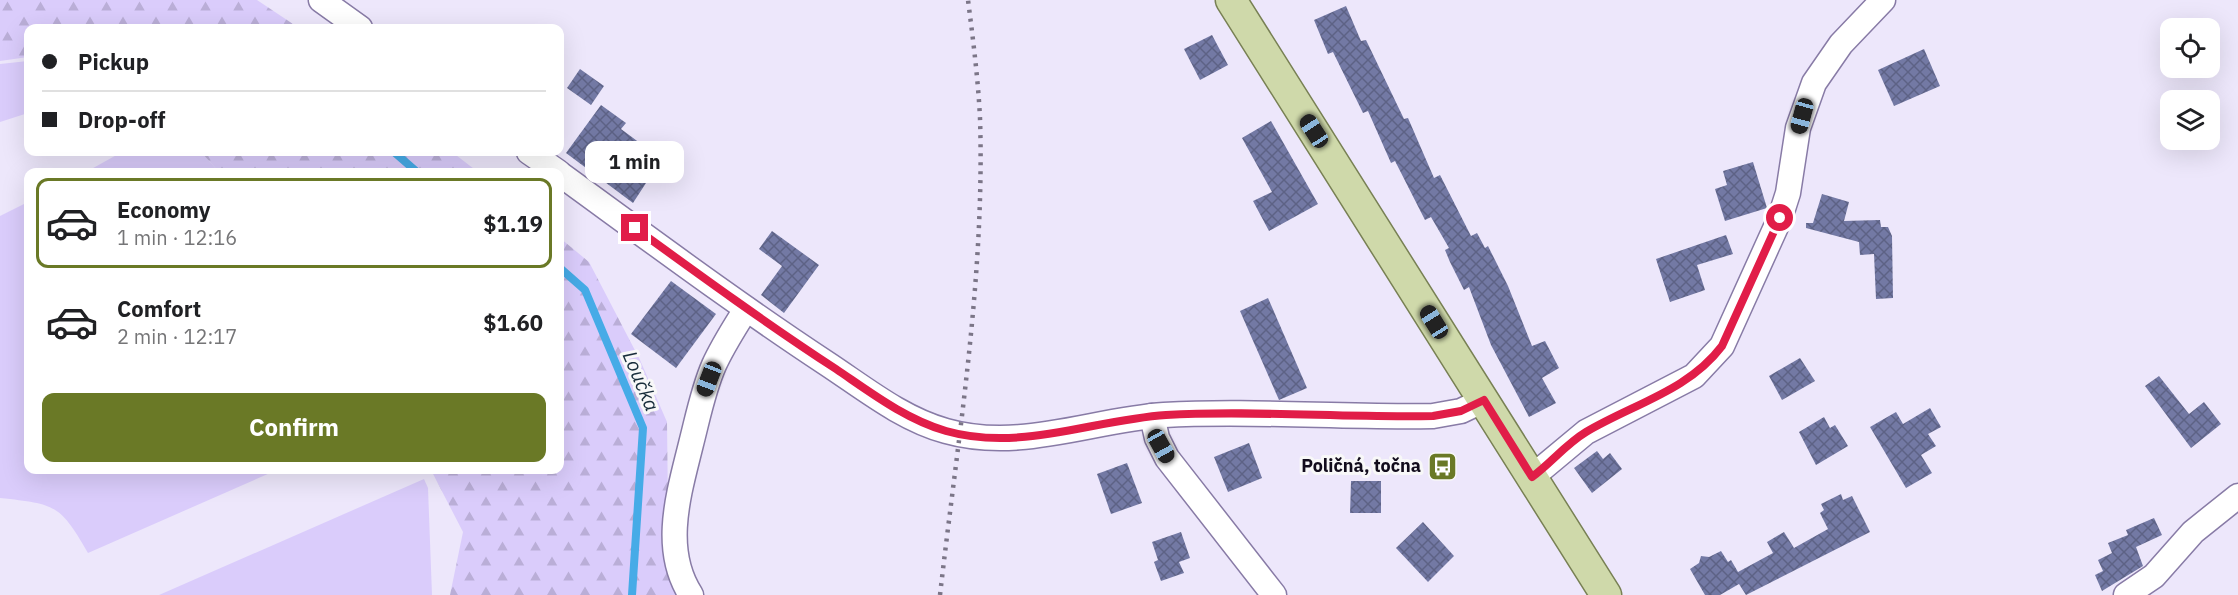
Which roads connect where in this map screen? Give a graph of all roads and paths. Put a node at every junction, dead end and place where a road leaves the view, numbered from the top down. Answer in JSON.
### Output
{"nodes":[{"id":1,"x":321,"y":0,"type":"edge"},
{"id":2,"x":1231,"y":0,"type":"edge"},
{"id":3,"x":1883,"y":0,"type":"edge"},
{"id":4,"x":354,"y":24,"type":"edge"},
{"id":5,"x":535,"y":156,"type":"edge"},
{"id":6,"x":552,"y":168,"type":"edge"},
{"id":7,"x":564,"y":177,"type":"edge"},
{"id":8,"x":746,"y":309,"type":"junction"},
{"id":9,"x":1484,"y":400,"type":"junction"},
{"id":10,"x":1152,"y":416,"type":"junction"},
{"id":11,"x":1532,"y":477,"type":"junction"},
{"id":12,"x":2238,"y":496,"type":"edge"},
{"id":13,"x":691,"y":595,"type":"edge"},
{"id":14,"x":1274,"y":595,"type":"edge"},
{"id":15,"x":1606,"y":595,"type":"edge"},
{"id":16,"x":2126,"y":595,"type":"edge"}],
"edges":[{"from":1,"to":4,"type":"street"},
{"from":2,"to":9,"type":"main road"},
{"from":3,"to":11,"type":"street"},
{"from":5,"to":6,"type":"street"},
{"from":7,"to":8,"type":"street"},
{"from":8,"to":10,"type":"street"},
{"from":8,"to":13,"type":"street"},
{"from":9,"to":10,"type":"street"},
{"from":9,"to":11,"type":"main road"},
{"from":10,"to":14,"type":"street"},
{"from":11,"to":15,"type":"main road"},
{"from":12,"to":16,"type":"street"}]}
